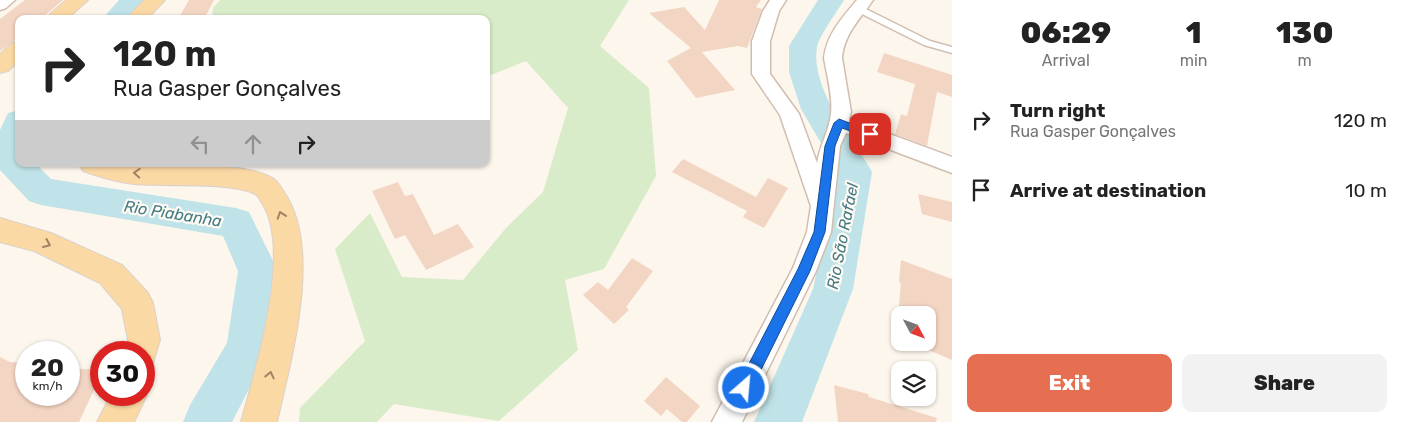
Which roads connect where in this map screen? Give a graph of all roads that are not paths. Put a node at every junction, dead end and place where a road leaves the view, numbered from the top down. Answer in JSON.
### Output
{"nodes":[{"id":1,"x":7,"y":0,"type":"edge"},
{"id":2,"x":78,"y":0,"type":"edge"},
{"id":3,"x":154,"y":0,"type":"edge"},
{"id":4,"x":778,"y":0,"type":"edge"},
{"id":5,"x":862,"y":4,"type":"edge"},
{"id":6,"x":0,"y":5,"type":"edge"},
{"id":7,"x":60,"y":15,"type":"edge"},
{"id":8,"x":140,"y":15,"type":"edge"},
{"id":9,"x":952,"y":50,"type":"edge"},
{"id":10,"x":15,"y":52,"type":"edge"},
{"id":11,"x":0,"y":66,"type":"edge"},
{"id":12,"x":836,"y":132,"type":"junction"},
{"id":13,"x":952,"y":165,"type":"edge"},
{"id":14,"x":100,"y":167,"type":"edge"},
{"id":15,"x":822,"y":206,"type":"junction"},
{"id":16,"x":0,"y":230,"type":"edge"},
{"id":17,"x":144,"y":341,"type":"edge"},
{"id":18,"x":124,"y":406,"type":"edge"},
{"id":19,"x":115,"y":422,"type":"edge"},
{"id":20,"x":259,"y":422,"type":"edge"},
{"id":21,"x":726,"y":422,"type":"edge"}],
"edges":[{"from":1,"to":6,"type":"street"},
{"from":2,"to":7,"type":"main road"},
{"from":3,"to":8,"type":"main road"},
{"from":4,"to":15,"type":"street"},
{"from":5,"to":9,"type":"lane"},
{"from":5,"to":12,"type":"street"},
{"from":10,"to":11,"type":"main road"},
{"from":12,"to":13,"type":"street"},
{"from":12,"to":15,"type":"street"},
{"from":20,"to":14,"type":"main road","one_way":true},
{"from":15,"to":21,"type":"street"},
{"from":16,"to":17,"type":"main road","one_way":true},
{"from":18,"to":19,"type":"main road"}]}
